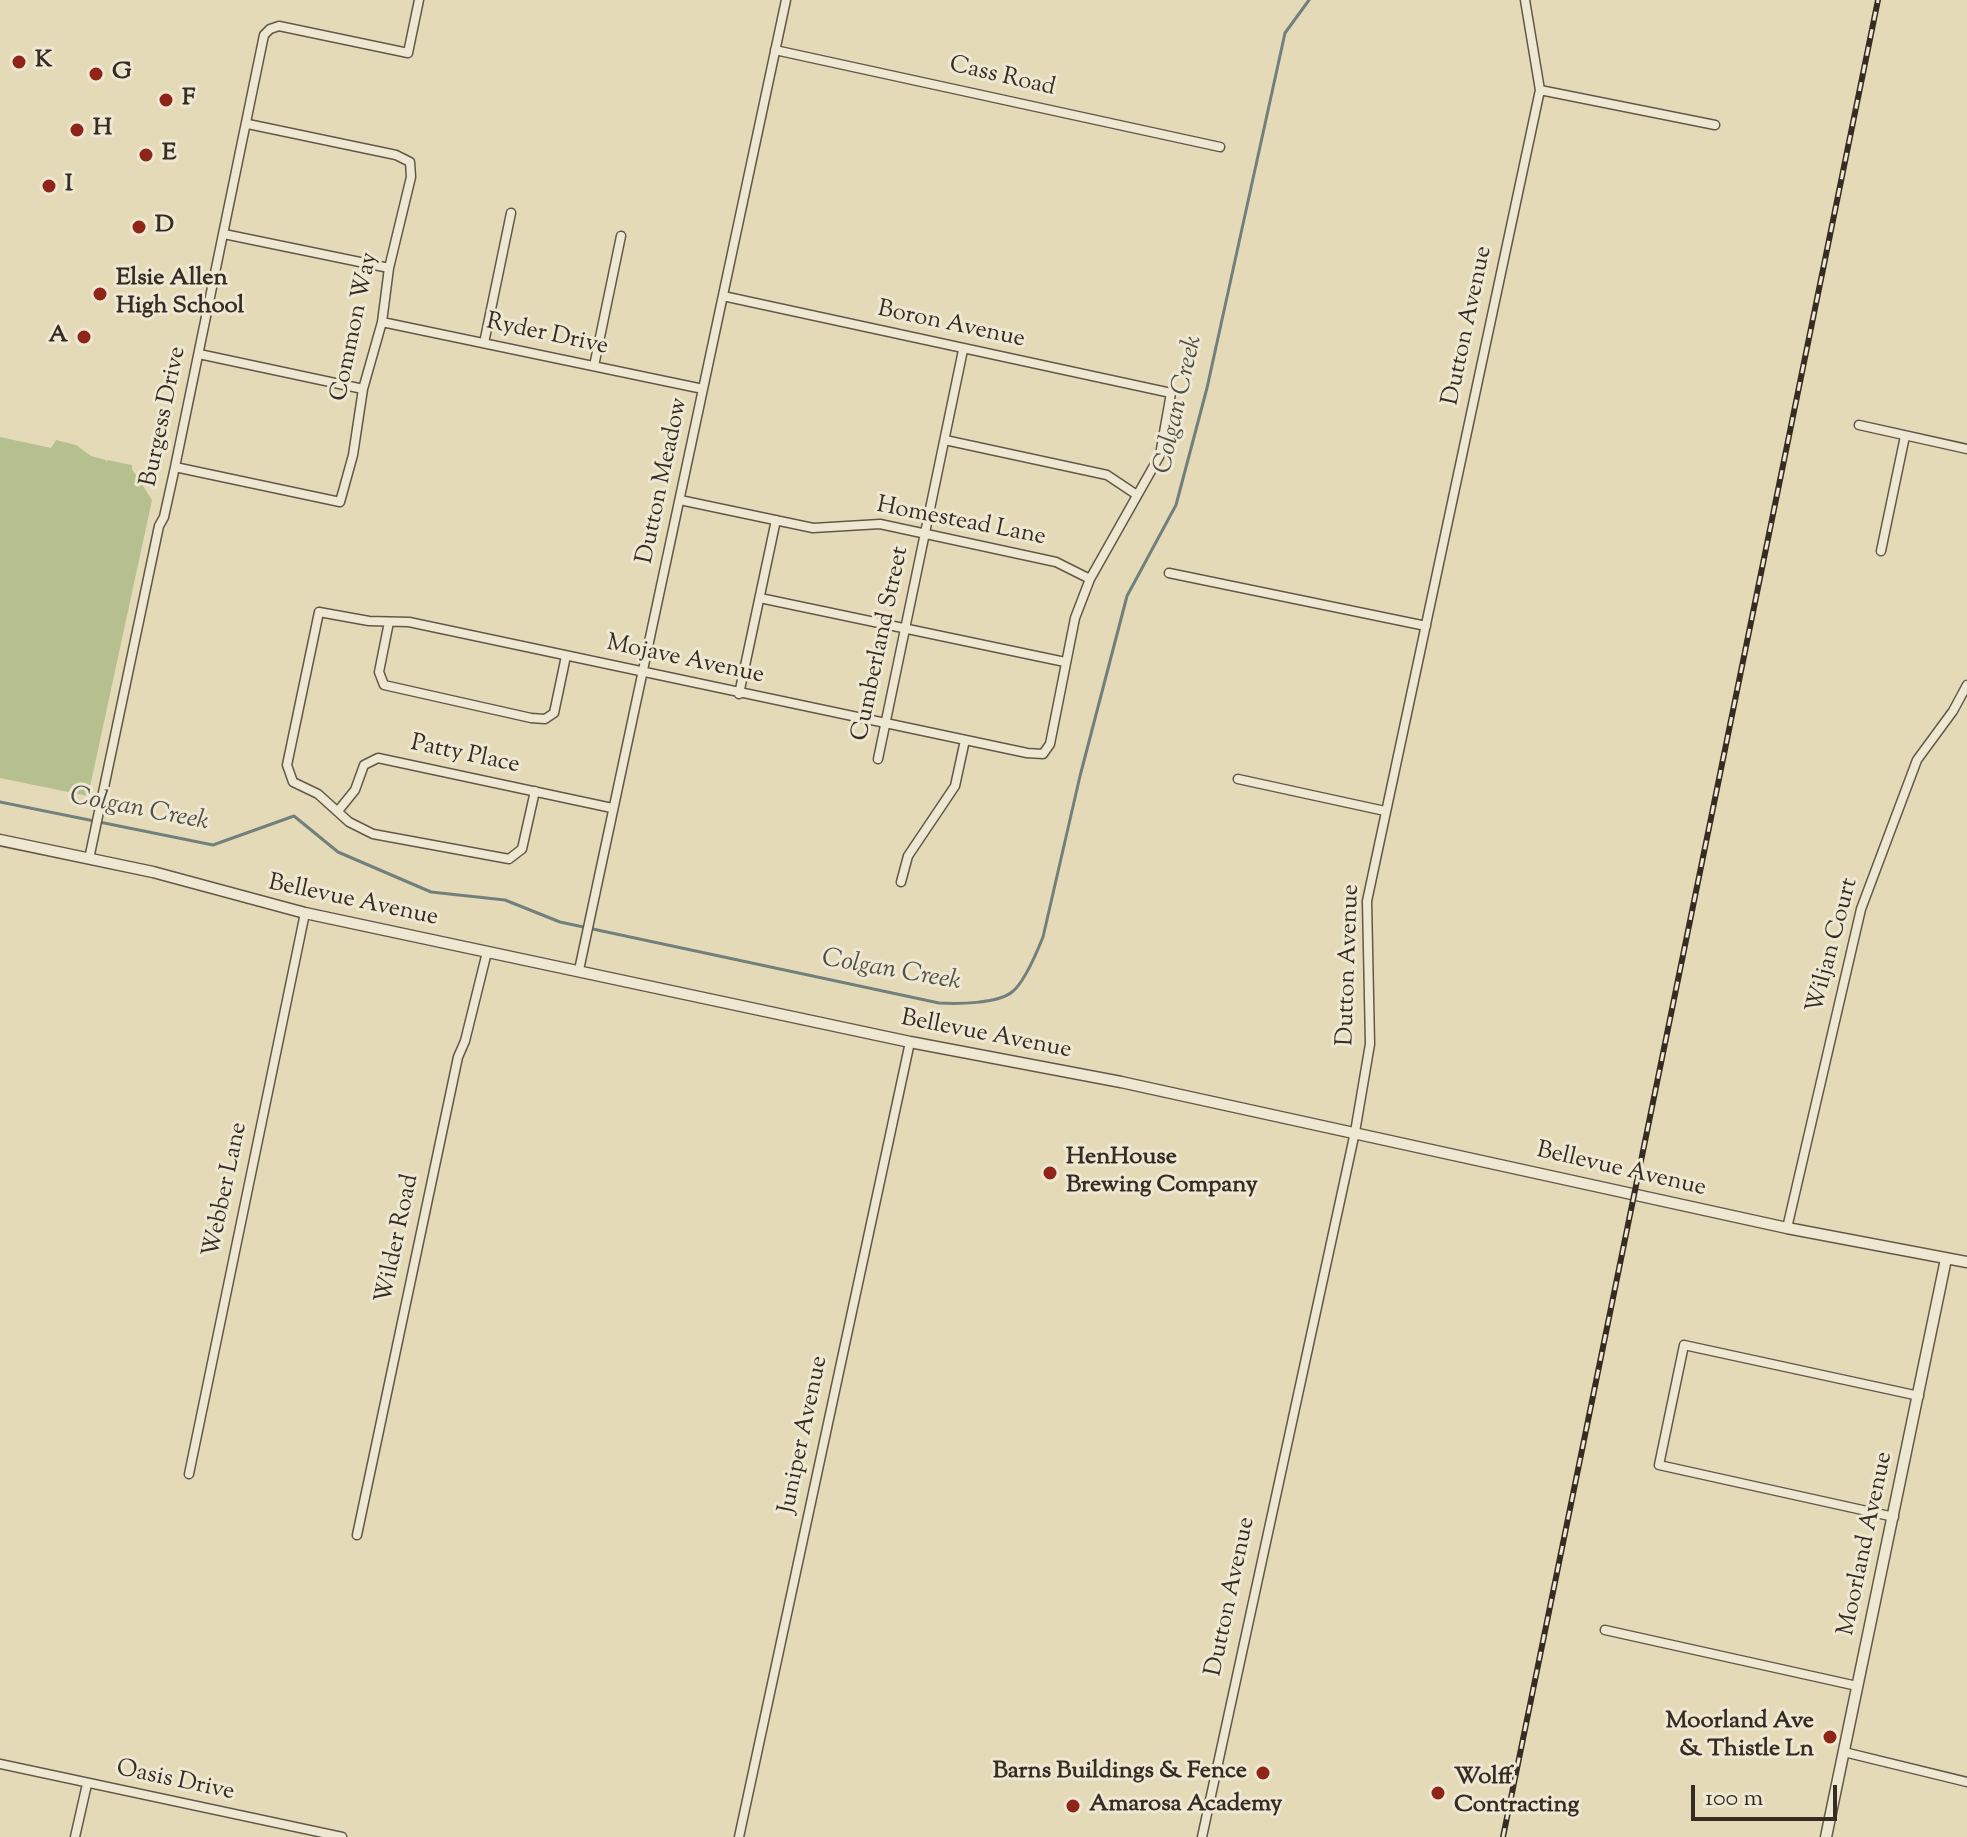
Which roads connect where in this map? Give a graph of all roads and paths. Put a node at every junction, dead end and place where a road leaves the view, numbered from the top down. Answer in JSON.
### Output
{"nodes":[{"id":1,"x":419,"y":0,"type":"edge"},
{"id":2,"x":786,"y":0,"type":"edge"},
{"id":3,"x":1525,"y":0,"type":"edge"},
{"id":4,"x":775,"y":50,"type":"junction"},
{"id":5,"x":1540,"y":90,"type":"junction"},
{"id":6,"x":248,"y":124,"type":"junction"},
{"id":7,"x":1715,"y":125,"type":"dead end"},
{"id":8,"x":1220,"y":147,"type":"dead end"},
{"id":9,"x":511,"y":213,"type":"dead end"},
{"id":10,"x":224,"y":234,"type":"junction"},
{"id":11,"x":621,"y":236,"type":"dead end"},
{"id":12,"x":389,"y":268,"type":"junction"},
{"id":13,"x":723,"y":296,"type":"junction"},
{"id":14,"x":382,"y":322,"type":"junction"},
{"id":15,"x":484,"y":343,"type":"junction"},
{"id":16,"x":963,"y":350,"type":"junction"},
{"id":17,"x":199,"y":354,"type":"junction"},
{"id":18,"x":594,"y":366,"type":"junction"},
{"id":19,"x":363,"y":389,"type":"junction"},
{"id":20,"x":703,"y":389,"type":"junction"},
{"id":21,"x":1859,"y":425,"type":"dead end"},
{"id":22,"x":1905,"y":436,"type":"junction"},
{"id":23,"x":945,"y":440,"type":"junction"},
{"id":24,"x":1967,"y":449,"type":"edge"},
{"id":25,"x":175,"y":467,"type":"junction"},
{"id":26,"x":1137,"y":495,"type":"junction"},
{"id":27,"x":680,"y":500,"type":"junction"},
{"id":28,"x":776,"y":520,"type":"junction"},
{"id":29,"x":925,"y":534,"type":"junction"},
{"id":30,"x":1881,"y":551,"type":"dead end"},
{"id":31,"x":1169,"y":573,"type":"dead end"},
{"id":32,"x":1090,"y":579,"type":"junction"},
{"id":33,"x":760,"y":598,"type":"junction"},
{"id":34,"x":389,"y":622,"type":"junction"},
{"id":35,"x":1426,"y":626,"type":"junction"},
{"id":36,"x":905,"y":629,"type":"junction"},
{"id":37,"x":566,"y":656,"type":"junction"},
{"id":38,"x":1065,"y":662,"type":"junction"},
{"id":39,"x":644,"y":672,"type":"junction"},
{"id":40,"x":1965,"y":689,"type":"edge"},
{"id":41,"x":739,"y":694,"type":"junction"},
{"id":42,"x":886,"y":722,"type":"junction"},
{"id":43,"x":965,"y":740,"type":"junction"},
{"id":44,"x":878,"y":759,"type":"dead end"},
{"id":45,"x":1238,"y":779,"type":"dead end"},
{"id":46,"x":535,"y":791,"type":"junction"},
{"id":47,"x":612,"y":808,"type":"junction"},
{"id":48,"x":338,"y":811,"type":"junction"},
{"id":49,"x":1385,"y":811,"type":"junction"},
{"id":50,"x":0,"y":840,"type":"edge"},
{"id":51,"x":89,"y":859,"type":"junction"},
{"id":52,"x":901,"y":882,"type":"dead end"},
{"id":53,"x":305,"y":913,"type":"junction"},
{"id":54,"x":487,"y":952,"type":"junction"},
{"id":55,"x":579,"y":970,"type":"junction"},
{"id":56,"x":910,"y":1042,"type":"junction"},
{"id":57,"x":1355,"y":1132,"type":"junction"},
{"id":58,"x":1787,"y":1228,"type":"junction"},
{"id":59,"x":1946,"y":1259,"type":"junction"},
{"id":60,"x":1967,"y":1262,"type":"edge"},
{"id":61,"x":1919,"y":1396,"type":"junction"},
{"id":62,"x":189,"y":1474,"type":"dead end"},
{"id":63,"x":1894,"y":1517,"type":"junction"},
{"id":64,"x":357,"y":1535,"type":"dead end"},
{"id":65,"x":1605,"y":1630,"type":"dead end"},
{"id":66,"x":1857,"y":1686,"type":"junction"},
{"id":67,"x":1844,"y":1752,"type":"junction"},
{"id":68,"x":0,"y":1764,"type":"edge"},
{"id":69,"x":1967,"y":1782,"type":"edge"},
{"id":70,"x":87,"y":1784,"type":"junction"},
{"id":71,"x":75,"y":1837,"type":"edge"},
{"id":72,"x":342,"y":1837,"type":"edge"},
{"id":73,"x":739,"y":1837,"type":"edge"},
{"id":74,"x":1202,"y":1837,"type":"edge"},
{"id":75,"x":1826,"y":1837,"type":"edge"}],
"edges":[{"from":1,"to":6,"type":"street","name":"Burgess Drive"},
{"from":2,"to":4,"type":"street","name":"Dutton Meadow"},
{"from":3,"to":5,"type":"street","name":"Dutton Avenue"},
{"from":4,"to":8,"type":"street","name":"Cass Road"},
{"from":4,"to":13,"type":"street","name":"Dutton Meadow"},
{"from":5,"to":7,"type":"street"},
{"from":5,"to":35,"type":"street","name":"Dutton Avenue"},
{"from":6,"to":10,"type":"street","name":"Burgess Drive"},
{"from":6,"to":12,"type":"street","name":"Common Way"},
{"from":9,"to":15,"type":"street"},
{"from":10,"to":12,"type":"street"},
{"from":10,"to":17,"type":"street","name":"Burgess Drive"},
{"from":11,"to":18,"type":"street"},
{"from":12,"to":14,"type":"street","name":"Common Way"},
{"from":13,"to":16,"type":"street","name":"Boron Avenue"},
{"from":13,"to":20,"type":"street","name":"Dutton Meadow"},
{"from":14,"to":15,"type":"street","name":"Ryder Drive"},
{"from":14,"to":19,"type":"street","name":"Common Way"},
{"from":15,"to":18,"type":"street","name":"Ryder Drive"},
{"from":16,"to":23,"type":"street","name":"Cumberland Street"},
{"from":16,"to":26,"type":"street","name":"Boron Avenue"},
{"from":17,"to":19,"type":"street"},
{"from":17,"to":25,"type":"street","name":"Burgess Drive"},
{"from":18,"to":20,"type":"street","name":"Ryder Drive"},
{"from":19,"to":25,"type":"street","name":"Common Way"},
{"from":20,"to":27,"type":"street","name":"Dutton Meadow"},
{"from":21,"to":22,"type":"street"},
{"from":22,"to":24,"type":"street"},
{"from":22,"to":30,"type":"street"},
{"from":23,"to":26,"type":"street"},
{"from":23,"to":29,"type":"street","name":"Cumberland Street"},
{"from":25,"to":51,"type":"street","name":"Burgess Drive"},
{"from":26,"to":32,"type":"street"},
{"from":27,"to":28,"type":"street","name":"Homestead Lane"},
{"from":27,"to":39,"type":"street","name":"Dutton Meadow"},
{"from":28,"to":29,"type":"street","name":"Homestead Lane"},
{"from":28,"to":33,"type":"street"},
{"from":29,"to":32,"type":"street","name":"Homestead Lane"},
{"from":29,"to":36,"type":"street","name":"Cumberland Street"},
{"from":31,"to":35,"type":"street"},
{"from":32,"to":38,"type":"street"},
{"from":33,"to":36,"type":"street"},
{"from":33,"to":41,"type":"street"},
{"from":34,"to":37,"type":"street","name":"Mojave Avenue"},
{"from":34,"to":37,"type":"street"},
{"from":34,"to":48,"type":"street","name":"Mojave Avenue"},
{"from":35,"to":49,"type":"street","name":"Dutton Avenue"},
{"from":36,"to":38,"type":"street"},
{"from":36,"to":42,"type":"street","name":"Cumberland Street"},
{"from":37,"to":39,"type":"street","name":"Mojave Avenue"},
{"from":38,"to":43,"type":"street","name":"Mojave Avenue"},
{"from":39,"to":41,"type":"street","name":"Mojave Avenue"},
{"from":39,"to":47,"type":"street","name":"Dutton Meadow"},
{"from":40,"to":58,"type":"street","name":"Wiljan Court"},
{"from":41,"to":42,"type":"street","name":"Mojave Avenue"},
{"from":42,"to":43,"type":"street","name":"Mojave Avenue"},
{"from":42,"to":44,"type":"street","name":"Cumberland Street"},
{"from":43,"to":52,"type":"street"},
{"from":45,"to":49,"type":"street"},
{"from":46,"to":47,"type":"street","name":"Patty Place"},
{"from":46,"to":48,"type":"street","name":"Patty Place"},
{"from":46,"to":48,"type":"street"},
{"from":47,"to":55,"type":"street","name":"Dutton Meadow"},
{"from":49,"to":57,"type":"street","name":"Dutton Avenue"},
{"from":50,"to":51,"type":"street","name":"Bellevue Avenue"},
{"from":51,"to":53,"type":"street","name":"Bellevue Avenue"},
{"from":53,"to":54,"type":"street","name":"Bellevue Avenue"},
{"from":53,"to":62,"type":"street","name":"Webber Lane"},
{"from":54,"to":55,"type":"street","name":"Bellevue Avenue"},
{"from":54,"to":64,"type":"street","name":"Wilder Road"},
{"from":55,"to":56,"type":"street","name":"Bellevue Avenue"},
{"from":56,"to":57,"type":"street","name":"Bellevue Avenue"},
{"from":56,"to":73,"type":"street","name":"Juniper Avenue"},
{"from":57,"to":58,"type":"street","name":"Bellevue Avenue"},
{"from":57,"to":74,"type":"street","name":"Dutton Avenue"},
{"from":58,"to":59,"type":"street","name":"Bellevue Avenue"},
{"from":59,"to":60,"type":"street","name":"Bellevue Avenue"},
{"from":59,"to":61,"type":"street","name":"Moorland Avenue"},
{"from":61,"to":63,"type":"street","name":"Moorland Avenue"},
{"from":61,"to":63,"type":"street"},
{"from":63,"to":66,"type":"street","name":"Moorland Avenue"},
{"from":65,"to":66,"type":"street"},
{"from":66,"to":67,"type":"street","name":"Moorland Avenue"},
{"from":67,"to":69,"type":"street"},
{"from":67,"to":75,"type":"street","name":"Moorland Avenue"},
{"from":68,"to":70,"type":"street","name":"Oasis Drive"},
{"from":70,"to":71,"type":"street"},
{"from":70,"to":72,"type":"street","name":"Oasis Drive"}]}
